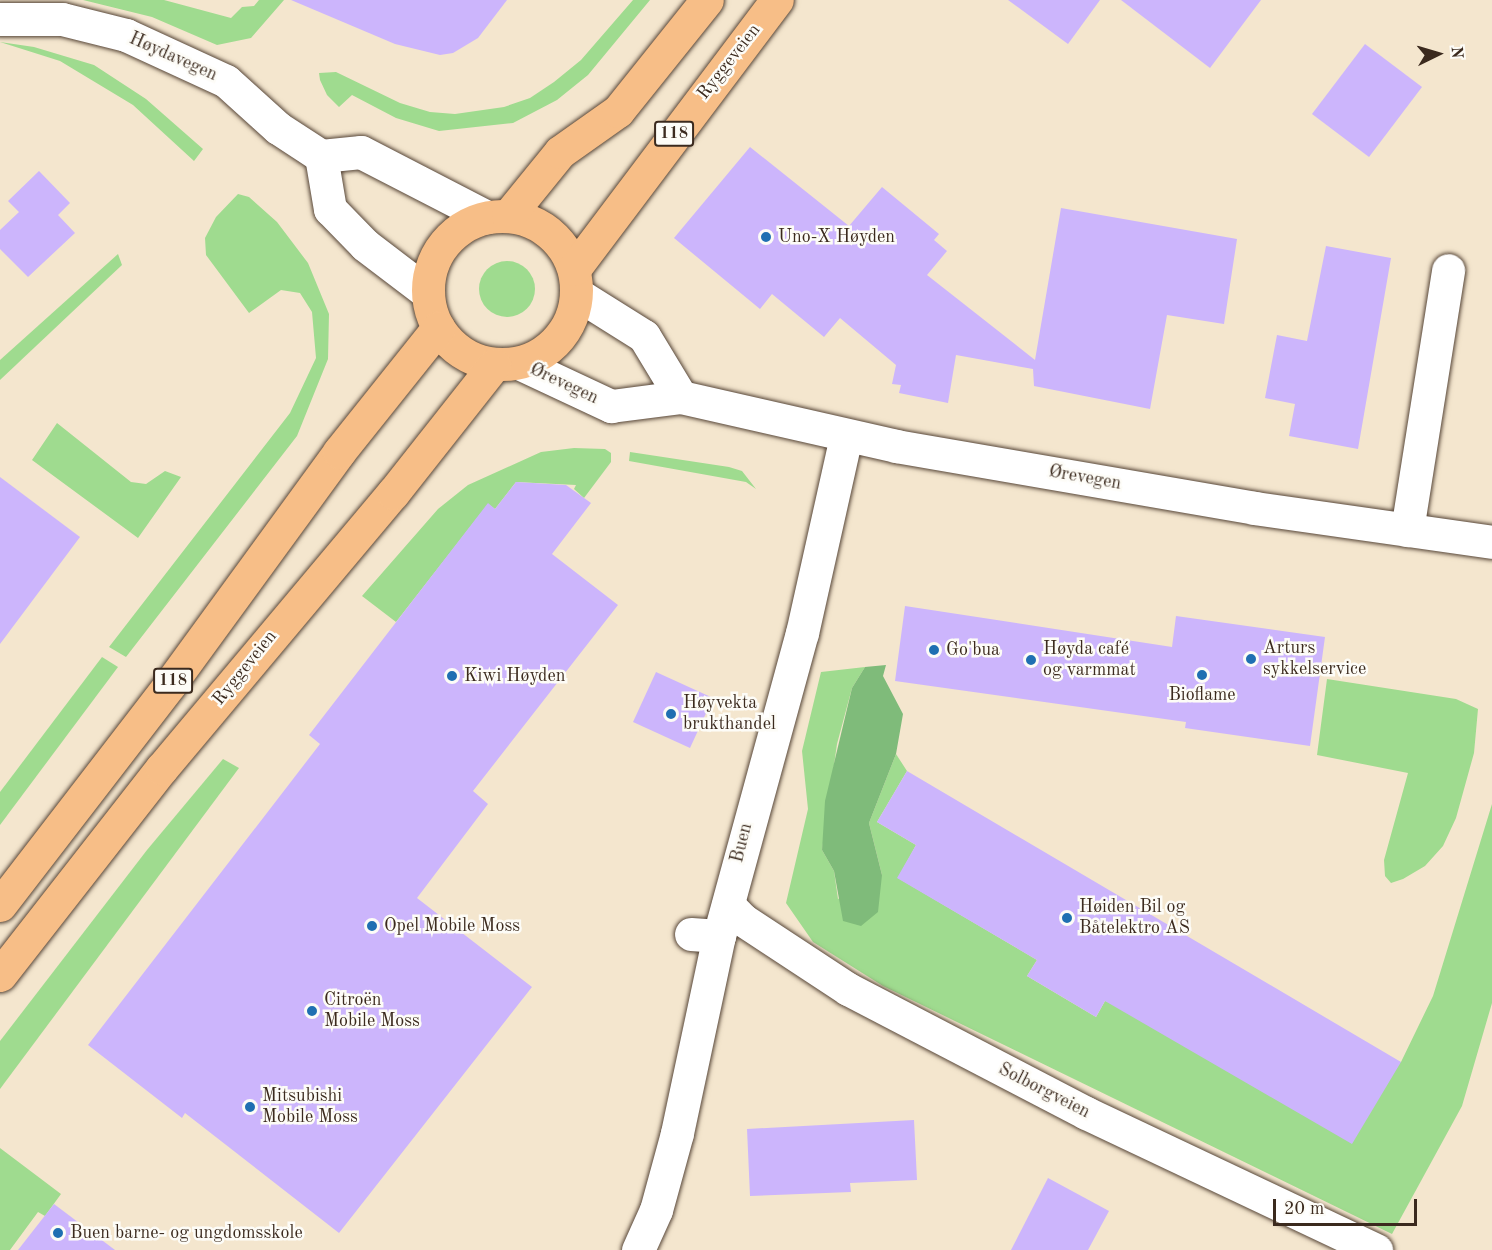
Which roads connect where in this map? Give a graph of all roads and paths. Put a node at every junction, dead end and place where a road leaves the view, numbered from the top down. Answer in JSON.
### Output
{"nodes":[{"id":1,"x":707,"y":0,"type":"edge"},
{"id":2,"x":777,"y":0,"type":"edge"},
{"id":3,"x":0,"y":19,"type":"edge"},
{"id":4,"x":321,"y":156,"type":"junction"},
{"id":5,"x":497,"y":216,"type":"junction"},
{"id":6,"x":1448,"y":270,"type":"dead end"},
{"id":7,"x":575,"y":282,"type":"junction"},
{"id":8,"x":428,"y":293,"type":"junction"},
{"id":9,"x":438,"y":328,"type":"junction"},
{"id":10,"x":507,"y":364,"type":"junction"},
{"id":11,"x":681,"y":397,"type":"junction"},
{"id":12,"x":846,"y":436,"type":"junction"},
{"id":13,"x":1407,"y":530,"type":"junction"},
{"id":14,"x":1492,"y":542,"type":"edge"},
{"id":15,"x":0,"y":905,"type":"edge"},
{"id":16,"x":712,"y":925,"type":"junction"},
{"id":17,"x":0,"y":975,"type":"edge"},
{"id":18,"x":638,"y":1250,"type":"edge"},
{"id":19,"x":1376,"y":1250,"type":"edge"}],
"edges":[{"from":1,"to":5,"type":"main road"},
{"from":2,"to":7,"type":"main road","name":"Ryggeveien","number":"118"},
{"from":3,"to":4,"type":"street","name":"Høydavegen"},
{"from":4,"to":5,"type":"street"},
{"from":4,"to":8,"type":"street"},
{"from":5,"to":7,"type":"main road"},
{"from":5,"to":8,"type":"main road"},
{"from":6,"to":13,"type":"street"},
{"from":7,"to":10,"type":"main road","number":"118"},
{"from":7,"to":11,"type":"street"},
{"from":8,"to":9,"type":"main road"},
{"from":9,"to":10,"type":"main road"},
{"from":9,"to":15,"type":"main road","number":"118"},
{"from":10,"to":11,"type":"street","name":"Ørevegen"},
{"from":10,"to":17,"type":"main road","name":"Ryggeveien","number":"118"},
{"from":11,"to":12,"type":"street","name":"Ørevegen"},
{"from":12,"to":13,"type":"street","name":"Ørevegen"},
{"from":12,"to":16,"type":"street","name":"Buen"},
{"from":13,"to":14,"type":"street","name":"Ørevegen"},
{"from":16,"to":18,"type":"street","name":"Buen"},
{"from":16,"to":19,"type":"street","name":"Solborgveien"}]}
